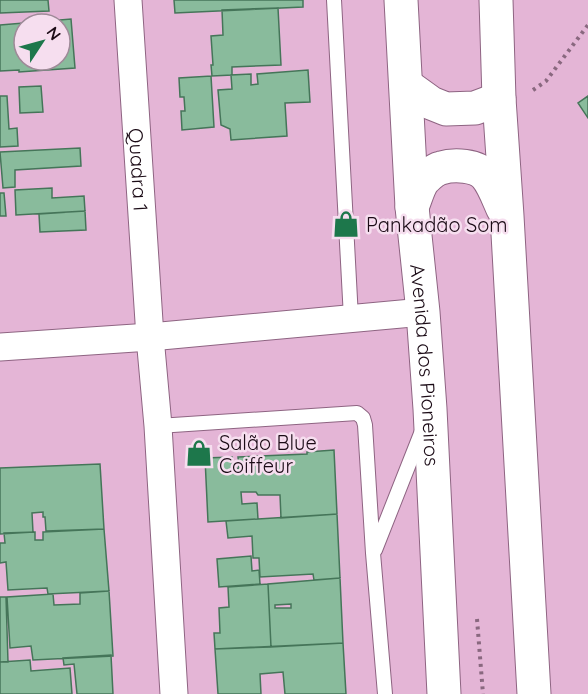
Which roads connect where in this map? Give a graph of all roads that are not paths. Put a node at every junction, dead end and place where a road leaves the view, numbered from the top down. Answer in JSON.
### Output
{"nodes":[{"id":1,"x":128,"y":0,"type":"edge"},
{"id":2,"x":334,"y":0,"type":"edge"},
{"id":3,"x":401,"y":0,"type":"edge"},
{"id":4,"x":496,"y":0,"type":"edge"},
{"id":5,"x":406,"y":85,"type":"junction"},
{"id":6,"x":499,"y":99,"type":"junction"},
{"id":7,"x":412,"y":207,"type":"junction"},
{"id":8,"x":507,"y":216,"type":"junction"},
{"id":9,"x":423,"y":312,"type":"junction"},
{"id":10,"x":351,"y":318,"type":"junction"},
{"id":11,"x":150,"y":337,"type":"junction"},
{"id":12,"x":0,"y":346,"type":"edge"},
{"id":13,"x":430,"y":409,"type":"junction"},
{"id":14,"x":158,"y":426,"type":"junction"},
{"id":15,"x":373,"y":553,"type":"junction"},
{"id":16,"x":174,"y":694,"type":"edge"},
{"id":17,"x":385,"y":694,"type":"edge"},
{"id":18,"x":444,"y":694,"type":"edge"},
{"id":19,"x":534,"y":694,"type":"edge"}],
"edges":[{"from":1,"to":11,"type":"street","name":"Quadra 1"},
{"from":2,"to":10,"type":"lane"},
{"from":3,"to":5,"type":"main road","name":"Avenida dos Pioneiros"},
{"from":4,"to":6,"type":"main road"},
{"from":5,"to":6,"type":"main road"},
{"from":5,"to":7,"type":"main road","name":"Avenida dos Pioneiros"},
{"from":6,"to":8,"type":"main road"},
{"from":7,"to":8,"type":"main road"},
{"from":7,"to":9,"type":"main road","name":"Avenida dos Pioneiros"},
{"from":8,"to":19,"type":"main road"},
{"from":9,"to":10,"type":"street"},
{"from":9,"to":13,"type":"main road","name":"Avenida dos Pioneiros"},
{"from":10,"to":11,"type":"street"},
{"from":11,"to":12,"type":"street"},
{"from":11,"to":14,"type":"street","name":"Quadra 1"},
{"from":13,"to":15,"type":"lane"},
{"from":13,"to":18,"type":"main road","name":"Avenida dos Pioneiros"},
{"from":14,"to":15,"type":"lane"},
{"from":14,"to":16,"type":"street","name":"Quadra 1"},
{"from":15,"to":17,"type":"lane"}]}
